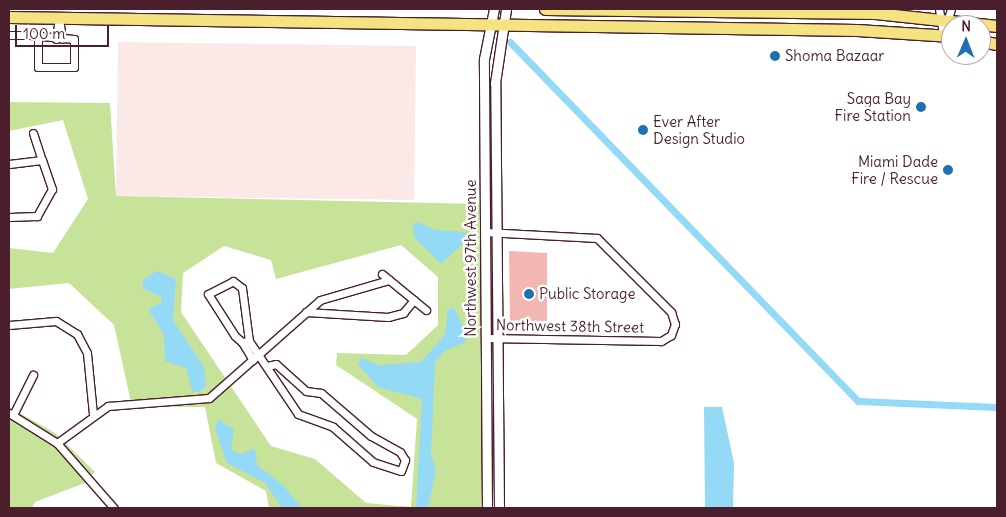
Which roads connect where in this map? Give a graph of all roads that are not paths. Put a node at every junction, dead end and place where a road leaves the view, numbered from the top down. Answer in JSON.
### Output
{"nodes":[{"id":1,"x":494,"y":9,"type":"edge"},
{"id":2,"x":506,"y":9,"type":"edge"},
{"id":3,"x":545,"y":9,"type":"edge"},
{"id":4,"x":680,"y":11,"type":"junction"},
{"id":5,"x":723,"y":11,"type":"junction"},
{"id":6,"x":781,"y":12,"type":"junction"},
{"id":7,"x":857,"y":13,"type":"junction"},
{"id":8,"x":944,"y":13,"type":"edge"},
{"id":9,"x":9,"y":17,"type":"edge"},
{"id":10,"x":60,"y":18,"type":"junction"},
{"id":11,"x":490,"y":25,"type":"junction"},
{"id":12,"x":503,"y":25,"type":"junction"},
{"id":13,"x":997,"y":26,"type":"edge"},
{"id":14,"x":679,"y":28,"type":"junction"},
{"id":15,"x":700,"y":28,"type":"junction"},
{"id":16,"x":738,"y":29,"type":"junction"},
{"id":17,"x":763,"y":29,"type":"junction"},
{"id":18,"x":857,"y":30,"type":"junction"},
{"id":19,"x":9,"y":34,"type":"edge"},
{"id":20,"x":38,"y":36,"type":"junction"},
{"id":21,"x":941,"y":36,"type":"edge"},
{"id":22,"x":59,"y":39,"type":"junction"},
{"id":23,"x":33,"y":133,"type":"dead end"},
{"id":24,"x":42,"y":160,"type":"junction"},
{"id":25,"x":9,"y":164,"type":"edge"},
{"id":26,"x":9,"y":217,"type":"edge"},
{"id":27,"x":485,"y":232,"type":"junction"},
{"id":28,"x":496,"y":233,"type":"junction"},
{"id":29,"x":382,"y":274,"type":"dead end"},
{"id":30,"x":389,"y":280,"type":"junction"},
{"id":31,"x":414,"y":300,"type":"junction"},
{"id":32,"x":426,"y":310,"type":"dead end"},
{"id":33,"x":306,"y":312,"type":"junction"},
{"id":34,"x":9,"y":325,"type":"edge"},
{"id":35,"x":486,"y":338,"type":"junction"},
{"id":36,"x":498,"y":338,"type":"junction"},
{"id":37,"x":245,"y":342,"type":"junction"},
{"id":38,"x":261,"y":353,"type":"junction"},
{"id":39,"x":253,"y":360,"type":"junction"},
{"id":40,"x":267,"y":366,"type":"junction"},
{"id":41,"x":33,"y":375,"type":"dead end"},
{"id":42,"x":11,"y":414,"type":"edge"},
{"id":43,"x":93,"y":414,"type":"junction"},
{"id":44,"x":486,"y":434,"type":"junction"},
{"id":45,"x":498,"y":434,"type":"junction"},
{"id":46,"x":57,"y":443,"type":"junction"},
{"id":47,"x":114,"y":508,"type":"edge"},
{"id":48,"x":487,"y":508,"type":"edge"},
{"id":49,"x":499,"y":508,"type":"edge"}],
"edges":[{"from":1,"to":11,"type":"street","name":"Northwest 97th Avenue"},
{"from":2,"to":12,"type":"street","name":"Northwest 97th Avenue"},
{"from":3,"to":4,"type":"main road"},
{"from":4,"to":5,"type":"main road"},
{"from":4,"to":14,"type":"main road"},
{"from":5,"to":6,"type":"main road"},
{"from":5,"to":15,"type":"main road"},
{"from":5,"to":16,"type":"main road"},
{"from":6,"to":7,"type":"main road"},
{"from":6,"to":17,"type":"main road"},
{"from":7,"to":8,"type":"main road"},
{"from":7,"to":18,"type":"main road"},
{"from":8,"to":13,"type":"main road"},
{"from":9,"to":10,"type":"main road"},
{"from":10,"to":11,"type":"main road"},
{"from":10,"to":22,"type":"street"},
{"from":11,"to":12,"type":"main road"},
{"from":11,"to":27,"type":"street","name":"Northwest 97th Avenue"},
{"from":12,"to":14,"type":"main road"},
{"from":12,"to":28,"type":"street","name":"Northwest 97th Avenue"},
{"from":14,"to":15,"type":"main road"},
{"from":15,"to":16,"type":"main road"},
{"from":16,"to":17,"type":"main road"},
{"from":17,"to":18,"type":"main road"},
{"from":18,"to":21,"type":"main road"},
{"from":19,"to":20,"type":"street"},
{"from":20,"to":22,"type":"street"},
{"from":20,"to":22,"type":"street"},
{"from":23,"to":24,"type":"street"},
{"from":24,"to":25,"type":"street"},
{"from":24,"to":26,"type":"street"},
{"from":27,"to":28,"type":"street"},
{"from":27,"to":35,"type":"street","name":"Northwest 97th Avenue"},
{"from":28,"to":36,"type":"street","name":"Northwest 97th Avenue"},
{"from":28,"to":36,"type":"street","name":"Northwest 38th Street"},
{"from":29,"to":30,"type":"street"},
{"from":30,"to":31,"type":"street"},
{"from":30,"to":33,"type":"street"},
{"from":31,"to":32,"type":"street"},
{"from":31,"to":33,"type":"street"},
{"from":33,"to":38,"type":"street"},
{"from":34,"to":43,"type":"street"},
{"from":35,"to":36,"type":"street","name":"Northwest 38th Street"},
{"from":35,"to":44,"type":"street","name":"Northwest 97th Avenue"},
{"from":36,"to":45,"type":"street","name":"Northwest 97th Avenue"},
{"from":37,"to":37,"type":"street"},
{"from":37,"to":38,"type":"street"},
{"from":37,"to":39,"type":"street"},
{"from":38,"to":39,"type":"street"},
{"from":38,"to":40,"type":"street"},
{"from":39,"to":43,"type":"street"},
{"from":40,"to":40,"type":"street"},
{"from":41,"to":42,"type":"street"},
{"from":42,"to":46,"type":"street"},
{"from":43,"to":46,"type":"street"},
{"from":44,"to":45,"type":"street"},
{"from":44,"to":48,"type":"street","name":"Northwest 97th Avenue"},
{"from":45,"to":49,"type":"street","name":"Northwest 97th Avenue"},
{"from":46,"to":47,"type":"street"}]}
